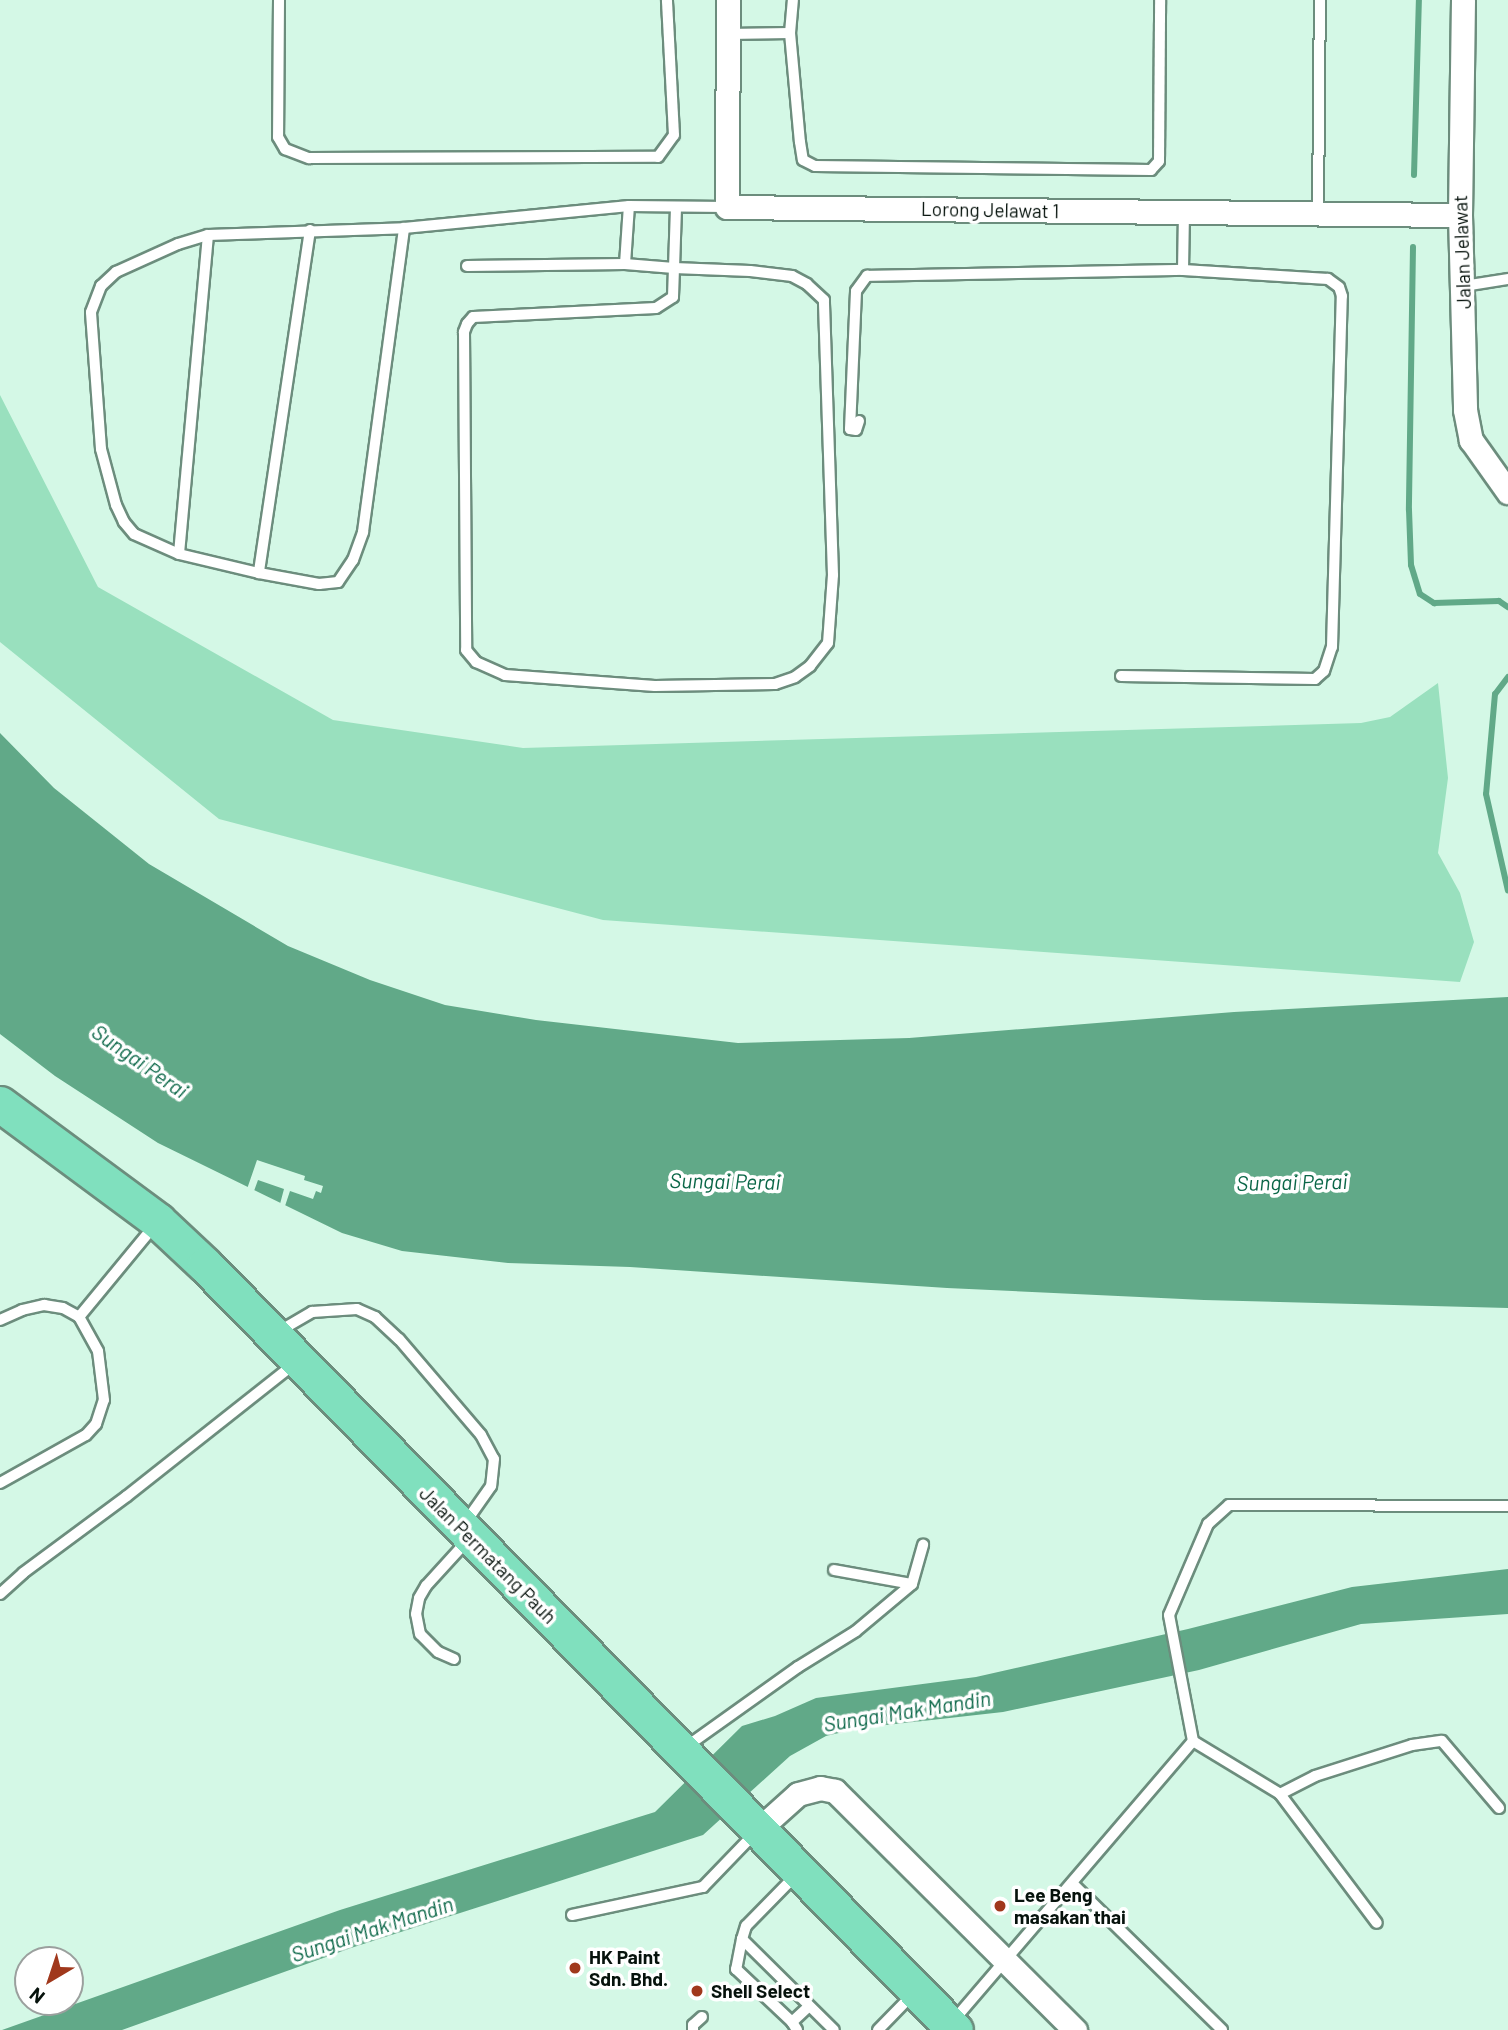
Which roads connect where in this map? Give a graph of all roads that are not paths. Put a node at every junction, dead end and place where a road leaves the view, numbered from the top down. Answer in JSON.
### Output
{"nodes":[{"id":1,"x":279,"y":0,"type":"edge"},
{"id":2,"x":667,"y":0,"type":"edge"},
{"id":3,"x":728,"y":0,"type":"edge"},
{"id":4,"x":793,"y":0,"type":"edge"},
{"id":5,"x":1160,"y":0,"type":"edge"},
{"id":6,"x":1320,"y":0,"type":"edge"},
{"id":7,"x":1462,"y":0,"type":"edge"},
{"id":8,"x":728,"y":33,"type":"junction"},
{"id":9,"x":790,"y":33,"type":"junction"},
{"id":10,"x":629,"y":206,"type":"junction"},
{"id":11,"x":676,"y":207,"type":"junction"},
{"id":12,"x":727,"y":207,"type":"junction"},
{"id":13,"x":1184,"y":212,"type":"junction"},
{"id":14,"x":1318,"y":214,"type":"junction"},
{"id":15,"x":1460,"y":215,"type":"junction"},
{"id":16,"x":404,"y":228,"type":"junction"},
{"id":17,"x":310,"y":230,"type":"junction"},
{"id":18,"x":208,"y":235,"type":"junction"},
{"id":19,"x":625,"y":264,"type":"junction"},
{"id":20,"x":467,"y":266,"type":"dead end"},
{"id":21,"x":674,"y":268,"type":"junction"},
{"id":22,"x":1183,"y":270,"type":"junction"},
{"id":23,"x":1508,"y":279,"type":"edge"},
{"id":24,"x":1464,"y":286,"type":"junction"},
{"id":25,"x":859,"y":421,"type":"dead end"},
{"id":26,"x":1508,"y":492,"type":"edge"},
{"id":27,"x":179,"y":554,"type":"junction"},
{"id":28,"x":259,"y":573,"type":"junction"},
{"id":29,"x":1121,"y":676,"type":"dead end"},
{"id":30,"x":0,"y":1104,"type":"edge"},
{"id":31,"x":158,"y":1221,"type":"junction"},
{"id":32,"x":79,"y":1317,"type":"junction"},
{"id":33,"x":0,"y":1320,"type":"edge"},
{"id":34,"x":274,"y":1335,"type":"junction"},
{"id":35,"x":299,"y":1360,"type":"junction"},
{"id":36,"x":0,"y":1483,"type":"edge"},
{"id":37,"x":1508,"y":1506,"type":"edge"},
{"id":38,"x":465,"y":1533,"type":"junction"},
{"id":39,"x":923,"y":1545,"type":"dead end"},
{"id":40,"x":834,"y":1570,"type":"dead end"},
{"id":41,"x":912,"y":1584,"type":"junction"},
{"id":42,"x":0,"y":1594,"type":"edge"},
{"id":43,"x":454,"y":1659,"type":"dead end"},
{"id":44,"x":1193,"y":1741,"type":"junction"},
{"id":45,"x":685,"y":1754,"type":"junction"},
{"id":46,"x":1280,"y":1794,"type":"junction"},
{"id":47,"x":1499,"y":1808,"type":"dead end"},
{"id":48,"x":748,"y":1817,"type":"junction"},
{"id":49,"x":800,"y":1870,"type":"junction"},
{"id":50,"x":1072,"y":1884,"type":"junction"},
{"id":51,"x":572,"y":1915,"type":"dead end"},
{"id":52,"x":1377,"y":1923,"type":"dead end"},
{"id":53,"x":741,"y":1939,"type":"junction"},
{"id":54,"x":1007,"y":1960,"type":"junction"},
{"id":55,"x":736,"y":1969,"type":"junction"},
{"id":56,"x":735,"y":1981,"type":"dead end"},
{"id":57,"x":917,"y":1991,"type":"junction"},
{"id":58,"x":809,"y":2006,"type":"junction"},
{"id":59,"x":702,"y":2017,"type":"dead end"},
{"id":60,"x":794,"y":2026,"type":"edge"},
{"id":61,"x":952,"y":2027,"type":"edge"},
{"id":62,"x":694,"y":2030,"type":"edge"},
{"id":63,"x":834,"y":2030,"type":"edge"},
{"id":64,"x":878,"y":2030,"type":"edge"},
{"id":65,"x":1075,"y":2030,"type":"edge"},
{"id":66,"x":1222,"y":2030,"type":"edge"}],
"edges":[{"from":1,"to":2,"type":"lane"},
{"from":3,"to":8,"type":"street"},
{"from":4,"to":9,"type":"lane"},
{"from":5,"to":9,"type":"lane"},
{"from":6,"to":14,"type":"lane"},
{"from":7,"to":15,"type":"street","name":"Jalan Jelawat"},
{"from":8,"to":9,"type":"lane"},
{"from":8,"to":12,"type":"street"},
{"from":10,"to":11,"type":"lane"},
{"from":10,"to":16,"type":"lane"},
{"from":10,"to":19,"type":"lane"},
{"from":11,"to":12,"type":"lane"},
{"from":11,"to":21,"type":"lane"},
{"from":12,"to":13,"type":"street","name":"Lorong Jelawat 1"},
{"from":13,"to":14,"type":"street","name":"Lorong Jelawat 1"},
{"from":13,"to":22,"type":"lane"},
{"from":14,"to":15,"type":"street","name":"Lorong Jelawat 1"},
{"from":15,"to":24,"type":"street","name":"Jalan Jelawat"},
{"from":16,"to":17,"type":"lane"},
{"from":16,"to":28,"type":"lane"},
{"from":17,"to":18,"type":"lane"},
{"from":17,"to":28,"type":"lane"},
{"from":18,"to":27,"type":"lane"},
{"from":18,"to":27,"type":"lane"},
{"from":19,"to":20,"type":"lane"},
{"from":19,"to":21,"type":"lane"},
{"from":21,"to":21,"type":"lane"},
{"from":22,"to":25,"type":"lane"},
{"from":22,"to":29,"type":"lane"},
{"from":23,"to":24,"type":"lane"},
{"from":24,"to":26,"type":"street","name":"Jalan Jelawat"},
{"from":27,"to":28,"type":"lane"},
{"from":30,"to":31,"type":"main road","name":"Jalan Permatang Pauh"},
{"from":31,"to":32,"type":"lane"},
{"from":31,"to":34,"type":"main road","name":"Jalan Permatang Pauh"},
{"from":32,"to":33,"type":"lane"},
{"from":32,"to":36,"type":"lane"},
{"from":34,"to":35,"type":"main road","name":"Jalan Permatang Pauh"},
{"from":34,"to":38,"type":"lane"},
{"from":35,"to":38,"type":"main road","name":"Jalan Permatang Pauh"},
{"from":35,"to":42,"type":"lane"},
{"from":37,"to":44,"type":"lane"},
{"from":38,"to":43,"type":"lane"},
{"from":38,"to":45,"type":"main road","name":"Jalan Permatang Pauh"},
{"from":39,"to":41,"type":"lane"},
{"from":40,"to":41,"type":"lane"},
{"from":41,"to":45,"type":"lane"},
{"from":44,"to":46,"type":"lane"},
{"from":44,"to":50,"type":"lane"},
{"from":45,"to":48,"type":"main road","name":"Jalan Permatang Pauh"},
{"from":46,"to":47,"type":"lane"},
{"from":46,"to":52,"type":"lane"},
{"from":48,"to":49,"type":"main road","name":"Jalan Permatang Pauh"},
{"from":48,"to":51,"type":"lane"},
{"from":48,"to":54,"type":"street"},
{"from":49,"to":53,"type":"lane"},
{"from":49,"to":57,"type":"main road","name":"Jalan Permatang Pauh"},
{"from":50,"to":54,"type":"lane"},
{"from":50,"to":66,"type":"lane"},
{"from":53,"to":55,"type":"lane"},
{"from":53,"to":58,"type":"lane"},
{"from":54,"to":61,"type":"lane"},
{"from":54,"to":65,"type":"street"},
{"from":55,"to":56,"type":"lane"},
{"from":55,"to":60,"type":"lane"},
{"from":57,"to":61,"type":"main road","name":"Jalan Permatang Pauh"},
{"from":57,"to":64,"type":"lane"},
{"from":58,"to":60,"type":"lane"},
{"from":58,"to":63,"type":"lane"},
{"from":59,"to":62,"type":"lane"}]}
